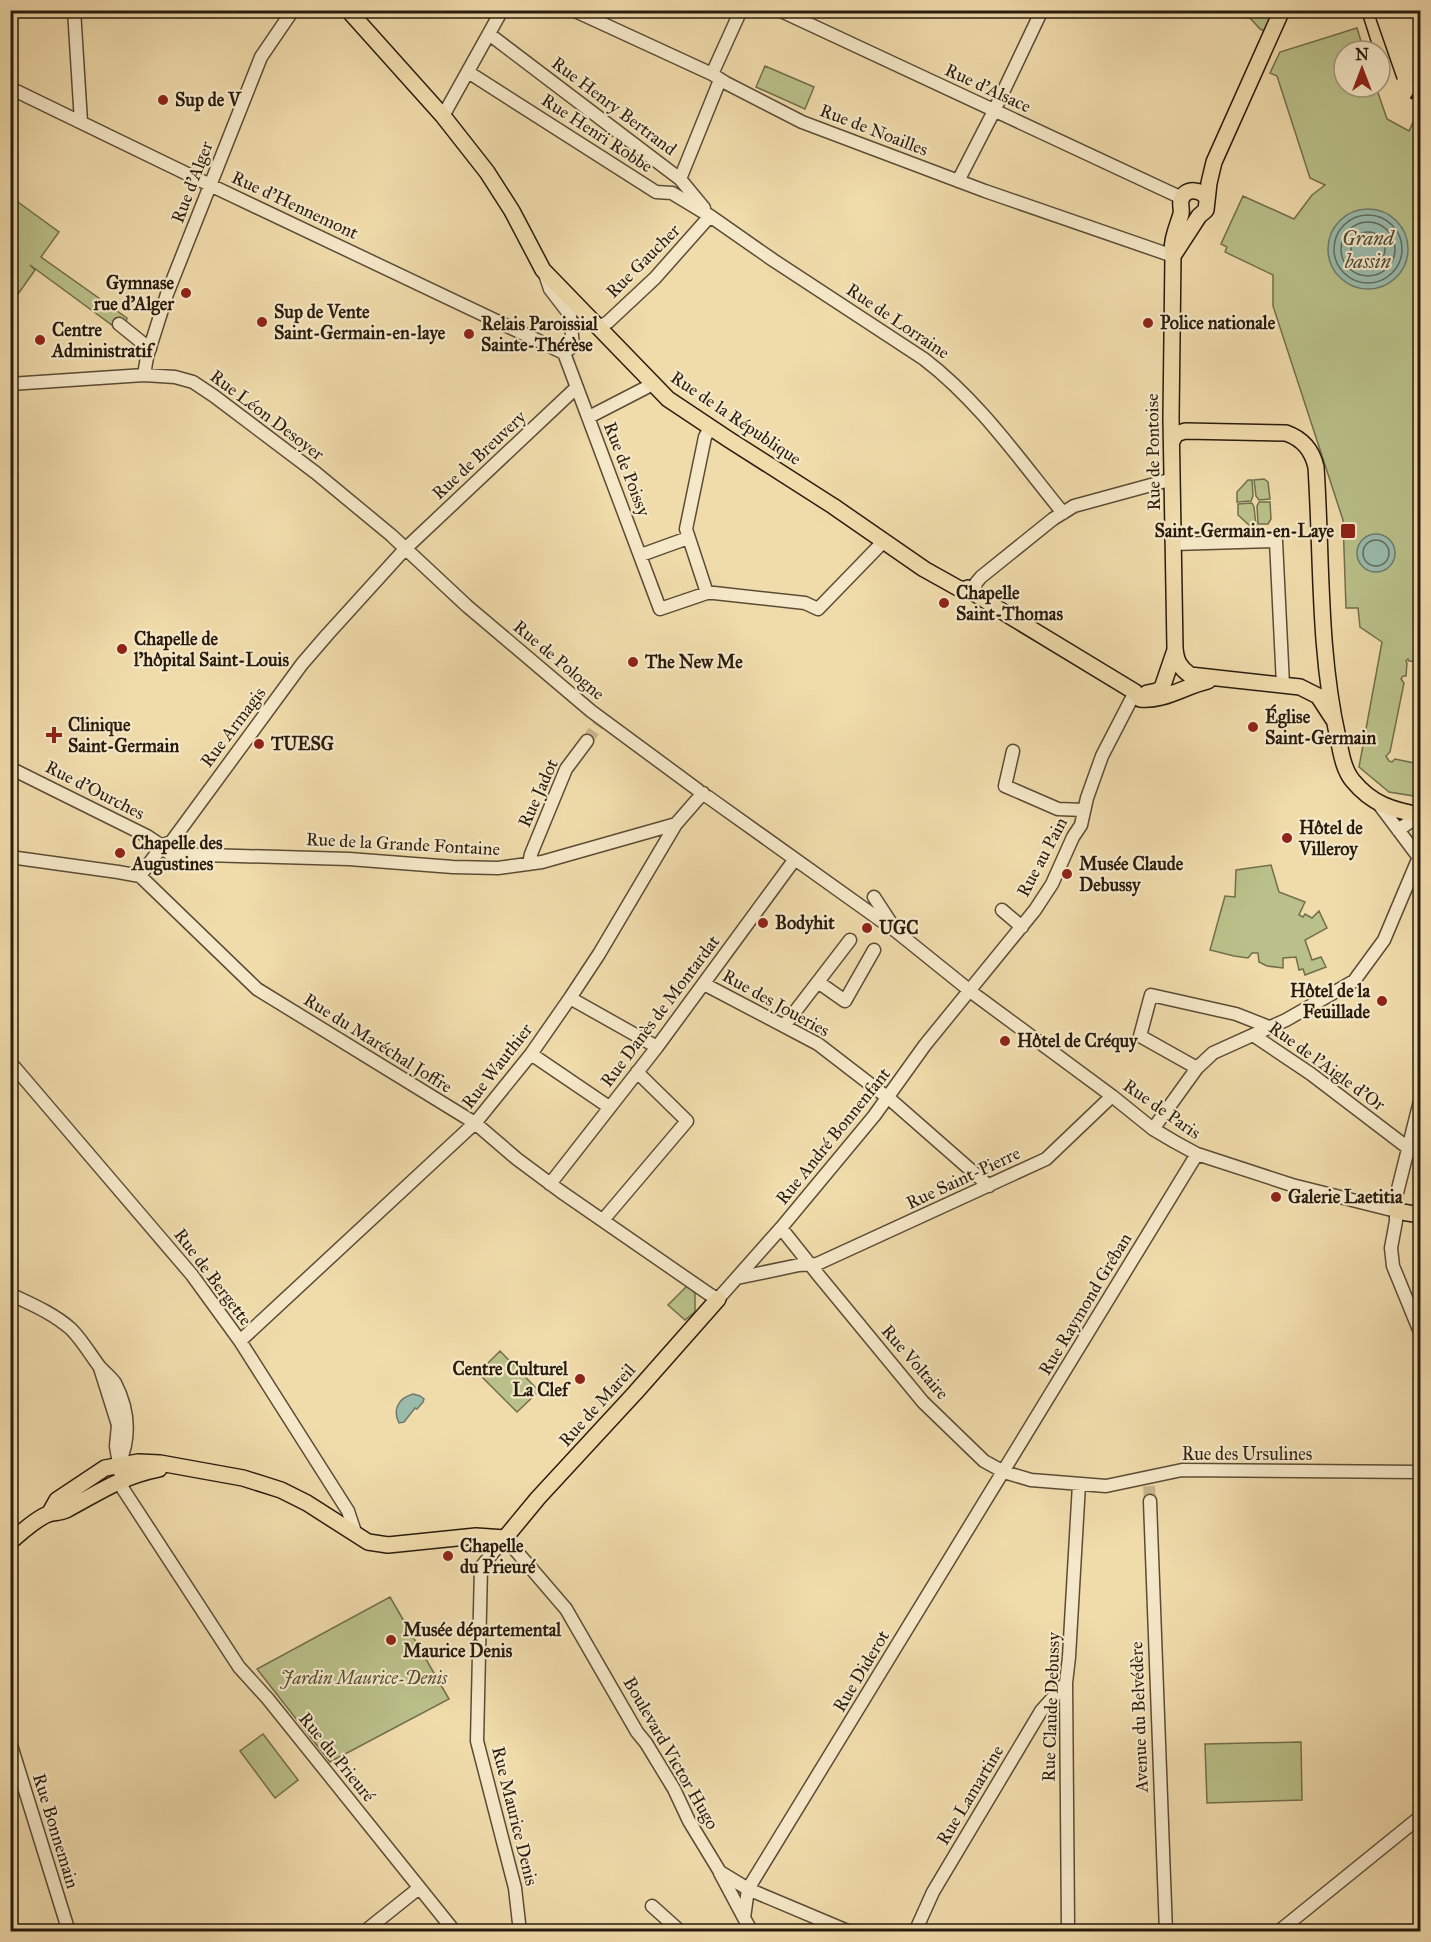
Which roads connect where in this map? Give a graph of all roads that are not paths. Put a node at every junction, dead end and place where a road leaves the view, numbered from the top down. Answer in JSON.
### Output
{"nodes":[{"id":1,"x":74,"y":10,"type":"edge"},
{"id":2,"x":293,"y":10,"type":"edge"},
{"id":3,"x":348,"y":10,"type":"edge"},
{"id":4,"x":502,"y":10,"type":"edge"},
{"id":5,"x":573,"y":10,"type":"edge"},
{"id":6,"x":741,"y":10,"type":"edge"},
{"id":7,"x":779,"y":10,"type":"edge"},
{"id":8,"x":1041,"y":10,"type":"edge"},
{"id":9,"x":1282,"y":10,"type":"edge"},
{"id":10,"x":489,"y":34,"type":"junction"},
{"id":11,"x":468,"y":72,"type":"junction"},
{"id":12,"x":716,"y":77,"type":"junction"},
{"id":13,"x":10,"y":88,"type":"edge"},
{"id":14,"x":994,"y":111,"type":"junction"},
{"id":15,"x":443,"y":116,"type":"junction"},
{"id":16,"x":81,"y":122,"type":"junction"},
{"id":17,"x":1214,"y":162,"type":"junction"},
{"id":18,"x":680,"y":179,"type":"junction"},
{"id":19,"x":958,"y":181,"type":"junction"},
{"id":20,"x":210,"y":185,"type":"junction"},
{"id":21,"x":1207,"y":198,"type":"junction"},
{"id":22,"x":1185,"y":199,"type":"junction"},
{"id":23,"x":710,"y":216,"type":"junction"},
{"id":24,"x":1199,"y":216,"type":"junction"},
{"id":25,"x":1173,"y":256,"type":"junction"},
{"id":26,"x":543,"y":270,"type":"junction"},
{"id":27,"x":119,"y":324,"type":"dead end"},
{"id":28,"x":598,"y":327,"type":"junction"},
{"id":29,"x":150,"y":349,"type":"junction"},
{"id":30,"x":569,"y":350,"type":"junction"},
{"id":31,"x":144,"y":375,"type":"junction"},
{"id":32,"x":10,"y":384,"type":"edge"},
{"id":33,"x":653,"y":384,"type":"junction"},
{"id":34,"x":577,"y":387,"type":"junction"},
{"id":35,"x":1172,"y":412,"type":"junction"},
{"id":36,"x":589,"y":417,"type":"junction"},
{"id":37,"x":710,"y":428,"type":"junction"},
{"id":38,"x":1188,"y":431,"type":"junction"},
{"id":39,"x":1172,"y":441,"type":"junction"},
{"id":40,"x":1173,"y":479,"type":"junction"},
{"id":41,"x":1063,"y":513,"type":"junction"},
{"id":42,"x":688,"y":538,"type":"junction"},
{"id":43,"x":890,"y":542,"type":"junction"},
{"id":44,"x":1174,"y":544,"type":"junction"},
{"id":45,"x":405,"y":549,"type":"junction"},
{"id":46,"x":641,"y":555,"type":"junction"},
{"id":47,"x":707,"y":593,"type":"junction"},
{"id":48,"x":974,"y":593,"type":"junction"},
{"id":49,"x":1174,"y":652,"type":"junction"},
{"id":50,"x":1327,"y":671,"type":"junction"},
{"id":51,"x":1215,"y":679,"type":"junction"},
{"id":52,"x":1283,"y":685,"type":"junction"},
{"id":53,"x":1300,"y":687,"type":"junction"},
{"id":54,"x":1135,"y":692,"type":"junction"},
{"id":55,"x":1333,"y":719,"type":"junction"},
{"id":56,"x":587,"y":741,"type":"tunnel mouth"},
{"id":57,"x":1012,"y":751,"type":"dead end"},
{"id":58,"x":10,"y":768,"type":"edge"},
{"id":59,"x":703,"y":793,"type":"junction"},
{"id":60,"x":1378,"y":803,"type":"junction"},
{"id":61,"x":1084,"y":810,"type":"junction"},
{"id":62,"x":1420,"y":815,"type":"edge"},
{"id":63,"x":676,"y":824,"type":"junction"},
{"id":64,"x":1398,"y":830,"type":"junction"},
{"id":65,"x":162,"y":846,"type":"junction"},
{"id":66,"x":10,"y":857,"type":"edge"},
{"id":67,"x":1420,"y":858,"type":"edge"},
{"id":68,"x":795,"y":859,"type":"junction"},
{"id":69,"x":530,"y":864,"type":"junction"},
{"id":70,"x":140,"y":876,"type":"junction"},
{"id":71,"x":874,"y":897,"type":"dead end"},
{"id":72,"x":1002,"y":910,"type":"dead end"},
{"id":73,"x":1022,"y":927,"type":"junction"},
{"id":74,"x":897,"y":932,"type":"junction"},
{"id":75,"x":850,"y":940,"type":"dead end"},
{"id":76,"x":874,"y":950,"type":"dead end"},
{"id":77,"x":818,"y":982,"type":"junction"},
{"id":78,"x":704,"y":984,"type":"junction"},
{"id":79,"x":970,"y":990,"type":"junction"},
{"id":80,"x":570,"y":999,"type":"junction"},
{"id":81,"x":784,"y":1026,"type":"junction"},
{"id":82,"x":1269,"y":1027,"type":"junction"},
{"id":83,"x":1252,"y":1035,"type":"junction"},
{"id":84,"x":657,"y":1047,"type":"junction"},
{"id":85,"x":531,"y":1054,"type":"junction"},
{"id":86,"x":10,"y":1062,"type":"edge"},
{"id":87,"x":1197,"y":1068,"type":"junction"},
{"id":88,"x":637,"y":1072,"type":"junction"},
{"id":89,"x":1112,"y":1096,"type":"junction"},
{"id":90,"x":888,"y":1098,"type":"junction"},
{"id":91,"x":1420,"y":1101,"type":"edge"},
{"id":92,"x":609,"y":1107,"type":"junction"},
{"id":93,"x":475,"y":1123,"type":"junction"},
{"id":94,"x":1153,"y":1129,"type":"junction"},
{"id":95,"x":1408,"y":1148,"type":"junction"},
{"id":96,"x":1197,"y":1154,"type":"junction"},
{"id":97,"x":550,"y":1184,"type":"junction"},
{"id":98,"x":989,"y":1186,"type":"junction"},
{"id":99,"x":1396,"y":1211,"type":"junction"},
{"id":100,"x":1420,"y":1215,"type":"edge"},
{"id":101,"x":603,"y":1220,"type":"junction"},
{"id":102,"x":782,"y":1228,"type":"junction"},
{"id":103,"x":810,"y":1265,"type":"junction"},
{"id":104,"x":737,"y":1278,"type":"junction"},
{"id":105,"x":10,"y":1294,"type":"edge"},
{"id":106,"x":718,"y":1299,"type":"junction"},
{"id":107,"x":1420,"y":1332,"type":"edge"},
{"id":108,"x":240,"y":1341,"type":"junction"},
{"id":109,"x":120,"y":1472,"type":"junction"},
{"id":110,"x":1004,"y":1472,"type":"junction"},
{"id":111,"x":1420,"y":1473,"type":"edge"},
{"id":112,"x":1079,"y":1484,"type":"junction"},
{"id":113,"x":1150,"y":1501,"type":"tunnel mouth"},
{"id":114,"x":356,"y":1535,"type":"junction"},
{"id":115,"x":505,"y":1538,"type":"junction"},
{"id":116,"x":11,"y":1542,"type":"edge"},
{"id":117,"x":1066,"y":1683,"type":"junction"},
{"id":118,"x":10,"y":1742,"type":"edge"},
{"id":119,"x":1420,"y":1817,"type":"edge"},
{"id":120,"x":720,"y":1872,"type":"junction"},
{"id":121,"x":419,"y":1888,"type":"junction"},
{"id":122,"x":748,"y":1889,"type":"junction"},
{"id":123,"x":652,"y":1906,"type":"dead end"},
{"id":124,"x":744,"y":1918,"type":"junction"},
{"id":125,"x":69,"y":1932,"type":"edge"},
{"id":126,"x":364,"y":1932,"type":"edge"},
{"id":127,"x":455,"y":1932,"type":"edge"},
{"id":128,"x":520,"y":1932,"type":"edge"},
{"id":129,"x":681,"y":1932,"type":"edge"},
{"id":130,"x":752,"y":1932,"type":"edge"},
{"id":131,"x":850,"y":1932,"type":"edge"},
{"id":132,"x":915,"y":1932,"type":"edge"},
{"id":133,"x":1066,"y":1932,"type":"edge"},
{"id":134,"x":1166,"y":1932,"type":"edge"},
{"id":135,"x":1278,"y":1932,"type":"edge"}],
"edges":[{"from":1,"to":16,"type":"street"},
{"from":2,"to":20,"type":"street","name":"Rue d'Alger"},
{"from":3,"to":15,"type":"main road","name":"Rue de la République"},
{"from":4,"to":10,"type":"street"},
{"from":5,"to":12,"type":"street","name":"Rue de Noailles"},
{"from":6,"to":12,"type":"street"},
{"from":7,"to":14,"type":"street","name":"Rue d'Alsace"},
{"from":8,"to":14,"type":"street"},
{"from":9,"to":17,"type":"main road","name":"Rue de Pontoise"},
{"from":10,"to":11,"type":"street"},
{"from":10,"to":18,"type":"street","name":"Rue Henry Bertrand"},
{"from":11,"to":15,"type":"street"},
{"from":11,"to":23,"type":"street","name":"Rue Henri Robbe"},
{"from":12,"to":18,"type":"street"},
{"from":12,"to":19,"type":"street","name":"Rue de Noailles"},
{"from":13,"to":16,"type":"street","name":"Rue d'Hennemont"},
{"from":14,"to":19,"type":"street"},
{"from":14,"to":22,"type":"street","name":"Rue d'Alsace"},
{"from":15,"to":26,"type":"main road","name":"Rue de la République"},
{"from":16,"to":20,"type":"street","name":"Rue d'Hennemont"},
{"from":17,"to":21,"type":"main road","name":"Rue de Pontoise"},
{"from":17,"to":22,"type":"main road","name":"Rue de Pontoise"},
{"from":18,"to":23,"type":"street","name":"Rue Henry Bertrand"},
{"from":19,"to":25,"type":"street","name":"Rue de Noailles"},
{"from":20,"to":29,"type":"street","name":"Rue d'Alger"},
{"from":20,"to":30,"type":"street","name":"Rue d'Hennemont"},
{"from":21,"to":22,"type":"main road"},
{"from":21,"to":24,"type":"main road"},
{"from":22,"to":24,"type":"main road"},
{"from":22,"to":25,"type":"main road","name":"Rue de Pontoise"},
{"from":23,"to":28,"type":"street","name":"Rue Gaucher"},
{"from":23,"to":41,"type":"street","name":"Rue de Lorraine"},
{"from":24,"to":25,"type":"main road"},
{"from":25,"to":35,"type":"main road","name":"Rue de Pontoise"},
{"from":26,"to":28,"type":"main road","name":"Rue de la République"},
{"from":26,"to":30,"type":"street","name":"Rue de Poissy"},
{"from":27,"to":29,"type":"street"},
{"from":28,"to":33,"type":"main road","name":"Rue de la République"},
{"from":29,"to":31,"type":"street","name":"Rue d'Alger"},
{"from":30,"to":34,"type":"street","name":"Rue de Poissy"},
{"from":31,"to":32,"type":"street","name":"Rue Léon Desoyer"},
{"from":31,"to":45,"type":"street","name":"Rue Léon Desoyer"},
{"from":33,"to":36,"type":"street"},
{"from":33,"to":37,"type":"main road","name":"Rue de la République"},
{"from":34,"to":36,"type":"street","name":"Rue de Poissy"},
{"from":34,"to":45,"type":"street","name":"Rue de Breuvery"},
{"from":35,"to":38,"type":"main road"},
{"from":35,"to":39,"type":"main road","name":"Rue de Pontoise"},
{"from":36,"to":46,"type":"street","name":"Rue de Poissy"},
{"from":37,"to":42,"type":"street"},
{"from":37,"to":43,"type":"main road","name":"Rue de la République"},
{"from":38,"to":39,"type":"main road"},
{"from":38,"to":50,"type":"main road"},
{"from":39,"to":40,"type":"main road","name":"Rue de Pontoise"},
{"from":40,"to":41,"type":"street"},
{"from":40,"to":44,"type":"main road","name":"Rue de Pontoise"},
{"from":41,"to":48,"type":"street"},
{"from":42,"to":46,"type":"street"},
{"from":42,"to":47,"type":"street"},
{"from":43,"to":47,"type":"street"},
{"from":43,"to":48,"type":"main road","name":"Rue de la République"},
{"from":44,"to":49,"type":"main road","name":"Rue de Pontoise"},
{"from":44,"to":52,"type":"street"},
{"from":45,"to":59,"type":"street","name":"Rue de Pologne"},
{"from":45,"to":65,"type":"street","name":"Rue Armagis"},
{"from":46,"to":47,"type":"street","name":"Rue de Poissy"},
{"from":48,"to":54,"type":"main road","name":"Rue de la République"},
{"from":49,"to":51,"type":"main road","name":"Rue de Pontoise"},
{"from":49,"to":54,"type":"main road","name":"Rue de Pontoise"},
{"from":50,"to":53,"type":"main road"},
{"from":50,"to":55,"type":"main road"},
{"from":51,"to":52,"type":"main road"},
{"from":51,"to":54,"type":"main road","name":"Rue de la République"},
{"from":52,"to":53,"type":"main road"},
{"from":53,"to":55,"type":"main road"},
{"from":54,"to":61,"type":"street","name":"Rue au Pain"},
{"from":55,"to":60,"type":"main road"},
{"from":56,"to":69,"type":"street","name":"Rue Jadot"},
{"from":57,"to":61,"type":"street"},
{"from":58,"to":65,"type":"street","name":"Rue d'Ourches"},
{"from":59,"to":63,"type":"street","name":"Rue Wauthier"},
{"from":59,"to":68,"type":"street","name":"Rue de Pologne"},
{"from":60,"to":62,"type":"main road"},
{"from":60,"to":64,"type":"street"},
{"from":61,"to":73,"type":"street","name":"Rue au Pain"},
{"from":62,"to":64,"type":"street"},
{"from":63,"to":69,"type":"street","name":"Rue de la Grande Fontaine"},
{"from":63,"to":80,"type":"street","name":"Rue Wauthier"},
{"from":64,"to":67,"type":"street"},
{"from":65,"to":69,"type":"street","name":"Rue de la Grande Fontaine"},
{"from":65,"to":70,"type":"street","name":"Rue Armagis"},
{"from":66,"to":70,"type":"street"},
{"from":67,"to":82,"type":"street"},
{"from":68,"to":74,"type":"street","name":"Rue de Pologne"},
{"from":68,"to":78,"type":"street","name":"Rue Danès de Montardat"},
{"from":70,"to":93,"type":"street","name":"Rue du Maréchal Joffre"},
{"from":71,"to":74,"type":"street"},
{"from":72,"to":73,"type":"street"},
{"from":73,"to":79,"type":"street","name":"Rue au Pain"},
{"from":74,"to":79,"type":"street","name":"Rue de Paris"},
{"from":75,"to":77,"type":"street"},
{"from":76,"to":77,"type":"street"},
{"from":77,"to":81,"type":"street"},
{"from":78,"to":81,"type":"street","name":"Rue des Joueries"},
{"from":78,"to":84,"type":"street","name":"Rue Danès de Montardat"},
{"from":79,"to":89,"type":"street","name":"Rue de Paris"},
{"from":79,"to":90,"type":"street","name":"Rue André Bonnenfant"},
{"from":80,"to":84,"type":"street"},
{"from":80,"to":85,"type":"street","name":"Rue Wauthier"},
{"from":81,"to":90,"type":"street","name":"Rue des Joueries"},
{"from":82,"to":83,"type":"street"},
{"from":82,"to":87,"type":"street"},
{"from":83,"to":87,"type":"street"},
{"from":83,"to":95,"type":"street","name":"Rue de l'Aigle d'Or"},
{"from":84,"to":88,"type":"street","name":"Rue Danès de Montardat"},
{"from":85,"to":92,"type":"street"},
{"from":85,"to":93,"type":"street","name":"Rue Wauthier"},
{"from":86,"to":108,"type":"street","name":"Rue de Bergette"},
{"from":87,"to":94,"type":"street"},
{"from":88,"to":92,"type":"street","name":"Rue Danès de Montardat"},
{"from":88,"to":101,"type":"street"},
{"from":89,"to":94,"type":"street","name":"Rue de Paris"},
{"from":89,"to":98,"type":"street","name":"Rue Saint-Pierre"},
{"from":90,"to":98,"type":"street","name":"Rue des Joueries"},
{"from":90,"to":102,"type":"street","name":"Rue André Bonnenfant"},
{"from":91,"to":95,"type":"street"},
{"from":92,"to":97,"type":"street","name":"Rue Danès de Montardat"},
{"from":93,"to":97,"type":"street","name":"Rue du Maréchal Joffre"},
{"from":93,"to":108,"type":"street","name":"Rue Wauthier"},
{"from":94,"to":96,"type":"street","name":"Rue de Paris"},
{"from":95,"to":99,"type":"street"},
{"from":96,"to":99,"type":"street","name":"Rue de Paris"},
{"from":96,"to":110,"type":"street","name":"Rue Raymond Gréban"},
{"from":97,"to":101,"type":"street","name":"Rue du Maréchal Joffre"},
{"from":98,"to":103,"type":"street","name":"Rue Saint-Pierre"},
{"from":99,"to":100,"type":"main road"},
{"from":99,"to":107,"type":"street"},
{"from":101,"to":106,"type":"street","name":"Rue du Maréchal Joffre"},
{"from":102,"to":103,"type":"street","name":"Rue Voltaire"},
{"from":102,"to":104,"type":"street","name":"Rue André Bonnenfant"},
{"from":103,"to":104,"type":"street","name":"Rue Saint-Pierre"},
{"from":103,"to":110,"type":"street","name":"Rue Voltaire"},
{"from":104,"to":106,"type":"street","name":"Rue André Bonnenfant"},
{"from":105,"to":109,"type":"street"},
{"from":106,"to":115,"type":"main road","name":"Rue de Mareil"},
{"from":108,"to":114,"type":"street","name":"Rue de Bergette"},
{"from":109,"to":114,"type":"main road"},
{"from":109,"to":116,"type":"main road"},
{"from":109,"to":121,"type":"street","name":"Rue du Prieuré"},
{"from":110,"to":112,"type":"street","name":"Rue des Ursulines"},
{"from":110,"to":122,"type":"street","name":"Rue Diderot"},
{"from":111,"to":112,"type":"street","name":"Rue des Ursulines"},
{"from":112,"to":117,"type":"street","name":"Rue Claude Debussy"},
{"from":113,"to":134,"type":"street","name":"Avenue du Belvédère"},
{"from":114,"to":115,"type":"main road"},
{"from":115,"to":120,"type":"street","name":"Boulevard Victor Hugo"},
{"from":115,"to":128,"type":"street","name":"Rue Maurice Denis"},
{"from":117,"to":132,"type":"street","name":"Rue Lamartine"},
{"from":117,"to":133,"type":"street","name":"Rue Claude Debussy"},
{"from":118,"to":125,"type":"street","name":"Rue Bonnemain"},
{"from":119,"to":135,"type":"street"},
{"from":120,"to":122,"type":"street","name":"Boulevard Victor Hugo"},
{"from":120,"to":124,"type":"street"},
{"from":121,"to":126,"type":"street"},
{"from":121,"to":127,"type":"street","name":"Rue du Prieuré"},
{"from":122,"to":124,"type":"street"},
{"from":122,"to":131,"type":"street","name":"Boulevard Victor Hugo"},
{"from":123,"to":129,"type":"street"},
{"from":124,"to":130,"type":"street"}]}
